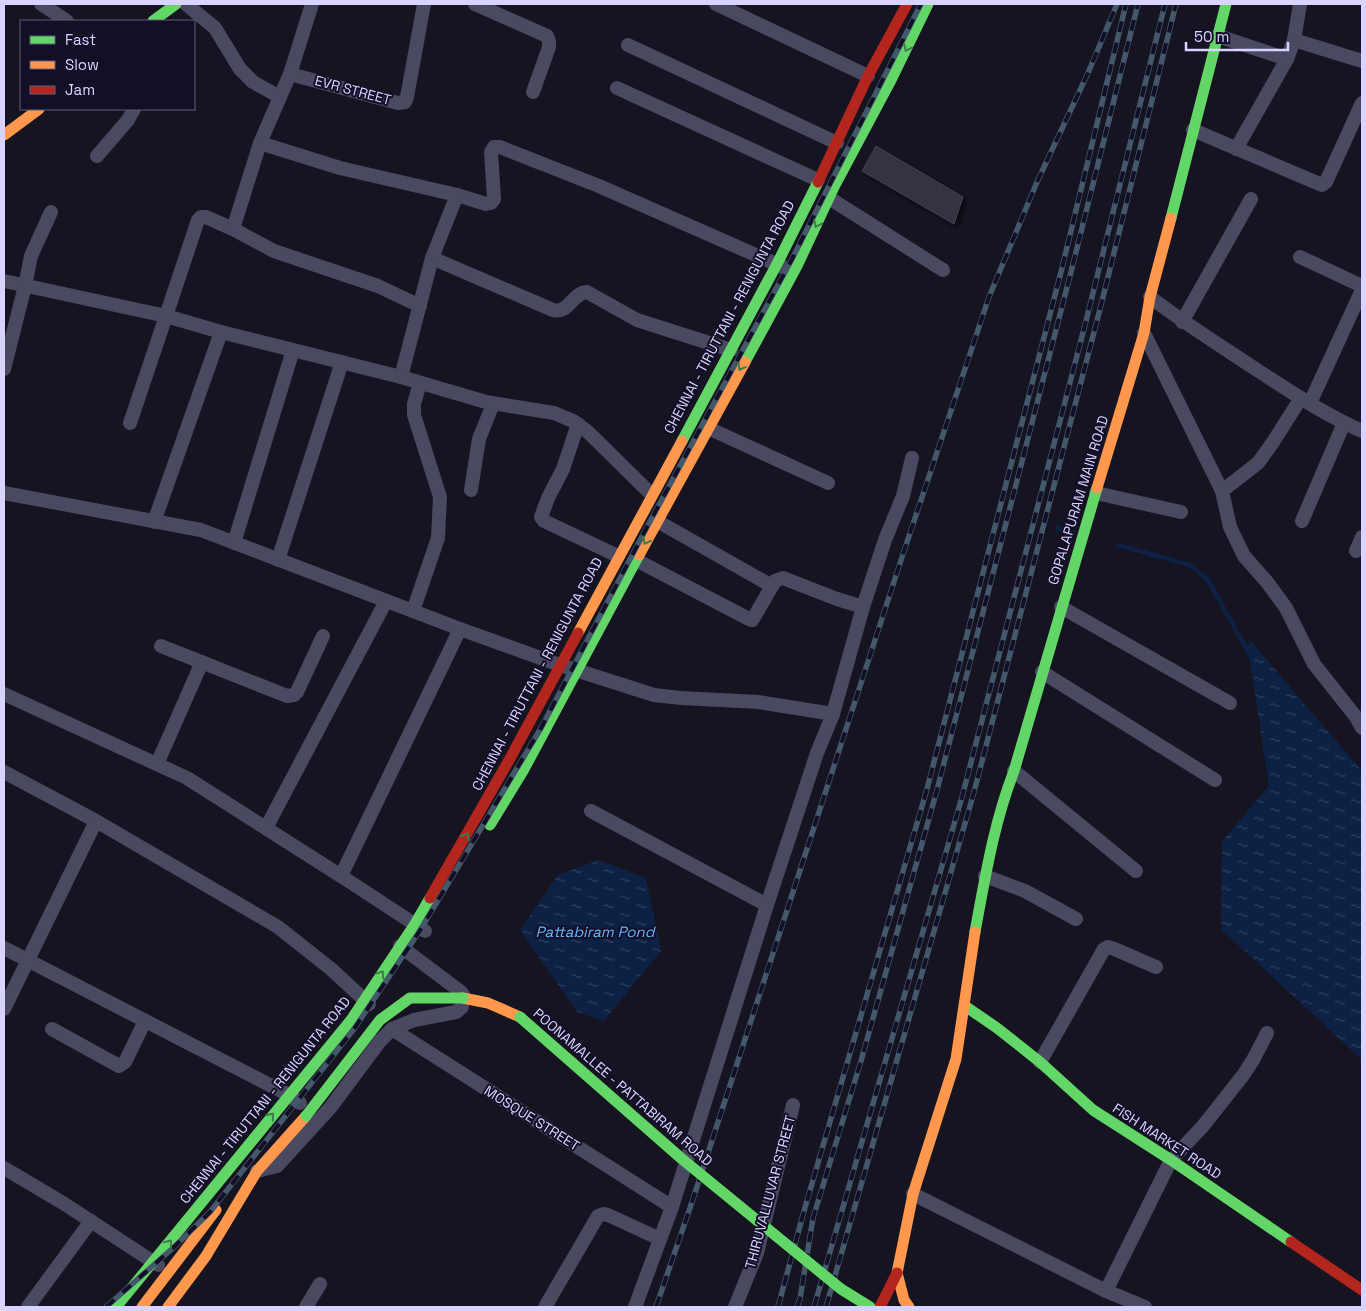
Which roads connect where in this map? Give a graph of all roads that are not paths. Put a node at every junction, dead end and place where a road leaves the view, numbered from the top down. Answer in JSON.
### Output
{"nodes":[{"id":1,"x":41,"y":4,"type":"edge"},
{"id":2,"x":176,"y":4,"type":"edge"},
{"id":3,"x":186,"y":4,"type":"edge"},
{"id":4,"x":312,"y":4,"type":"edge"},
{"id":5,"x":424,"y":4,"type":"edge"},
{"id":6,"x":476,"y":4,"type":"edge"},
{"id":7,"x":716,"y":4,"type":"edge"},
{"id":8,"x":907,"y":4,"type":"edge"},
{"id":9,"x":928,"y":4,"type":"edge"},
{"id":10,"x":1226,"y":4,"type":"edge"},
{"id":11,"x":1300,"y":4,"type":"edge"},
{"id":12,"x":65,"y":20,"type":"edge"},
{"id":13,"x":154,"y":20,"type":"edge"},
{"id":14,"x":1218,"y":36,"type":"junction"},
{"id":15,"x":1294,"y":40,"type":"junction"},
{"id":16,"x":628,"y":45,"type":"dead end"},
{"id":17,"x":1287,"y":59,"type":"junction"},
{"id":18,"x":1362,"y":61,"type":"edge"},
{"id":19,"x":290,"y":74,"type":"junction"},
{"id":20,"x":868,"y":76,"type":"junction"},
{"id":21,"x":617,"y":88,"type":"dead end"},
{"id":22,"x":533,"y":92,"type":"dead end"},
{"id":23,"x":280,"y":97,"type":"junction"},
{"id":24,"x":1362,"y":103,"type":"edge"},
{"id":25,"x":37,"y":110,"type":"edge"},
{"id":26,"x":133,"y":110,"type":"edge"},
{"id":27,"x":1193,"y":130,"type":"junction"},
{"id":28,"x":6,"y":131,"type":"edge"},
{"id":29,"x":837,"y":143,"type":"junction"},
{"id":30,"x":260,"y":144,"type":"junction"},
{"id":31,"x":1236,"y":149,"type":"junction"},
{"id":32,"x":97,"y":156,"type":"dead end"},
{"id":33,"x":818,"y":180,"type":"junction"},
{"id":34,"x":457,"y":195,"type":"junction"},
{"id":35,"x":829,"y":198,"type":"junction"},
{"id":36,"x":1251,"y":199,"type":"dead end"},
{"id":37,"x":51,"y":212,"type":"dead end"},
{"id":38,"x":233,"y":229,"type":"junction"},
{"id":39,"x":1300,"y":256,"type":"dead end"},
{"id":40,"x":432,"y":258,"type":"junction"},
{"id":41,"x":777,"y":264,"type":"junction"},
{"id":42,"x":943,"y":270,"type":"dead end"},
{"id":43,"x":794,"y":272,"type":"junction"},
{"id":44,"x":4,"y":281,"type":"edge"},
{"id":45,"x":25,"y":286,"type":"junction"},
{"id":46,"x":1362,"y":286,"type":"edge"},
{"id":47,"x":1362,"y":290,"type":"edge"},
{"id":48,"x":1150,"y":297,"type":"junction"},
{"id":49,"x":420,"y":306,"type":"junction"},
{"id":50,"x":166,"y":316,"type":"junction"},
{"id":51,"x":1182,"y":322,"type":"junction"},
{"id":52,"x":222,"y":332,"type":"junction"},
{"id":53,"x":1144,"y":333,"type":"junction"},
{"id":54,"x":293,"y":350,"type":"junction"},
{"id":55,"x":731,"y":350,"type":"junction"},
{"id":56,"x":342,"y":362,"type":"junction"},
{"id":57,"x":4,"y":369,"type":"edge"},
{"id":58,"x":401,"y":377,"type":"junction"},
{"id":59,"x":420,"y":383,"type":"junction"},
{"id":60,"x":1305,"y":400,"type":"junction"},
{"id":61,"x":493,"y":404,"type":"junction"},
{"id":62,"x":1344,"y":423,"type":"junction"},
{"id":63,"x":130,"y":424,"type":"dead end"},
{"id":64,"x":578,"y":424,"type":"junction"},
{"id":65,"x":708,"y":428,"type":"junction"},
{"id":66,"x":1362,"y":431,"type":"edge"},
{"id":67,"x":912,"y":458,"type":"dead end"},
{"id":68,"x":828,"y":484,"type":"dead end"},
{"id":69,"x":471,"y":490,"type":"dead end"},
{"id":70,"x":1222,"y":491,"type":"junction"},
{"id":71,"x":4,"y":493,"type":"edge"},
{"id":72,"x":1096,"y":493,"type":"junction"},
{"id":73,"x":651,"y":494,"type":"junction"},
{"id":74,"x":1181,"y":512,"type":"dead end"},
{"id":75,"x":657,"y":521,"type":"junction"},
{"id":76,"x":1302,"y":521,"type":"dead end"},
{"id":77,"x":154,"y":522,"type":"junction"},
{"id":78,"x":1362,"y":536,"type":"edge"},
{"id":79,"x":234,"y":542,"type":"junction"},
{"id":80,"x":1356,"y":551,"type":"dead end"},
{"id":81,"x":618,"y":556,"type":"junction"},
{"id":82,"x":278,"y":560,"type":"junction"},
{"id":83,"x":636,"y":560,"type":"junction"},
{"id":84,"x":772,"y":586,"type":"junction"},
{"id":85,"x":386,"y":600,"type":"junction"},
{"id":86,"x":863,"y":607,"type":"junction"},
{"id":87,"x":1061,"y":607,"type":"junction"},
{"id":88,"x":414,"y":611,"type":"junction"},
{"id":89,"x":460,"y":629,"type":"junction"},
{"id":90,"x":323,"y":636,"type":"dead end"},
{"id":91,"x":162,"y":646,"type":"dead end"},
{"id":92,"x":202,"y":662,"type":"junction"},
{"id":93,"x":560,"y":665,"type":"junction"},
{"id":94,"x":578,"y":671,"type":"junction"},
{"id":95,"x":1042,"y":672,"type":"junction"},
{"id":96,"x":4,"y":694,"type":"edge"},
{"id":97,"x":1230,"y":703,"type":"dead end"},
{"id":98,"x":833,"y":714,"type":"junction"},
{"id":99,"x":1360,"y":718,"type":"edge"},
{"id":100,"x":157,"y":764,"type":"junction"},
{"id":101,"x":1014,"y":771,"type":"junction"},
{"id":102,"x":4,"y":772,"type":"edge"},
{"id":103,"x":1216,"y":780,"type":"dead end"},
{"id":104,"x":591,"y":812,"type":"dead end"},
{"id":105,"x":96,"y":821,"type":"junction"},
{"id":106,"x":266,"y":828,"type":"junction"},
{"id":107,"x":482,"y":837,"type":"dead end"},
{"id":108,"x":1136,"y":871,"type":"dead end"},
{"id":109,"x":341,"y":876,"type":"junction"},
{"id":110,"x":985,"y":876,"type":"junction"},
{"id":111,"x":767,"y":905,"type":"junction"},
{"id":112,"x":1076,"y":919,"type":"dead end"},
{"id":113,"x":415,"y":940,"type":"junction"},
{"id":114,"x":4,"y":948,"type":"edge"},
{"id":115,"x":28,"y":960,"type":"junction"},
{"id":116,"x":1156,"y":967,"type":"dead end"},
{"id":117,"x":389,"y":984,"type":"dead end"},
{"id":118,"x":369,"y":1004,"type":"junction"},
{"id":119,"x":965,"y":1006,"type":"junction"},
{"id":120,"x":4,"y":1009,"type":"edge"},
{"id":121,"x":145,"y":1021,"type":"junction"},
{"id":122,"x":52,"y":1029,"type":"dead end"},
{"id":123,"x":392,"y":1029,"type":"junction"},
{"id":124,"x":1268,"y":1032,"type":"dead end"},
{"id":125,"x":341,"y":1050,"type":"dead end"},
{"id":126,"x":1040,"y":1062,"type":"junction"},
{"id":127,"x":297,"y":1101,"type":"junction"},
{"id":128,"x":793,"y":1105,"type":"dead end"},
{"id":129,"x":282,"y":1126,"type":"dead end"},
{"id":130,"x":1171,"y":1160,"type":"junction"},
{"id":131,"x":4,"y":1168,"type":"edge"},
{"id":132,"x":257,"y":1171,"type":"junction"},
{"id":133,"x":234,"y":1188,"type":"dead end"},
{"id":134,"x":913,"y":1194,"type":"junction"},
{"id":135,"x":222,"y":1203,"type":"dead end"},
{"id":136,"x":672,"y":1207,"type":"junction"},
{"id":137,"x":90,"y":1221,"type":"junction"},
{"id":138,"x":660,"y":1239,"type":"junction"},
{"id":139,"x":213,"y":1245,"type":"junction"},
{"id":140,"x":154,"y":1262,"type":"junction"},
{"id":141,"x":168,"y":1272,"type":"junction"},
{"id":142,"x":898,"y":1273,"type":"junction"},
{"id":143,"x":320,"y":1284,"type":"dead end"},
{"id":144,"x":1362,"y":1290,"type":"edge"},
{"id":145,"x":1106,"y":1291,"type":"junction"},
{"id":146,"x":28,"y":1307,"type":"edge"},
{"id":147,"x":116,"y":1307,"type":"edge"},
{"id":148,"x":142,"y":1307,"type":"edge"},
{"id":149,"x":153,"y":1307,"type":"edge"},
{"id":150,"x":168,"y":1307,"type":"edge"},
{"id":151,"x":306,"y":1307,"type":"edge"},
{"id":152,"x":545,"y":1307,"type":"edge"},
{"id":153,"x":635,"y":1307,"type":"edge"},
{"id":154,"x":736,"y":1307,"type":"edge"},
{"id":155,"x":870,"y":1307,"type":"edge"},
{"id":156,"x":880,"y":1307,"type":"edge"},
{"id":157,"x":909,"y":1307,"type":"edge"},
{"id":158,"x":1145,"y":1307,"type":"edge"}],
"edges":[{"from":1,"to":12,"type":"street"},
{"from":2,"to":13,"type":"main road"},
{"from":3,"to":23,"type":"street"},
{"from":4,"to":19,"type":"street"},
{"from":5,"to":19,"type":"street","name":"EVR STREET"},
{"from":6,"to":22,"type":"street"},
{"from":7,"to":20,"type":"street"},
{"from":8,"to":20,"type":"main road","name":"CHENNAI - TIRUTTANI - RENIGUNTA ROAD"},
{"from":9,"to":35,"type":"main road","one_way":true},
{"from":10,"to":14,"type":"main road","name":"GOPALAPURAM MAIN ROAD"},
{"from":11,"to":15,"type":"street"},
{"from":14,"to":17,"type":"street"},
{"from":14,"to":27,"type":"main road","name":"GOPALAPURAM MAIN ROAD"},
{"from":15,"to":17,"type":"street"},
{"from":15,"to":18,"type":"street"},
{"from":16,"to":29,"type":"street"},
{"from":17,"to":31,"type":"street"},
{"from":19,"to":23,"type":"street"},
{"from":20,"to":29,"type":"main road","name":"CHENNAI - TIRUTTANI - RENIGUNTA ROAD"},
{"from":21,"to":33,"type":"street"},
{"from":23,"to":30,"type":"street"},
{"from":24,"to":31,"type":"street"},
{"from":25,"to":28,"type":"main road"},
{"from":26,"to":32,"type":"street"},
{"from":27,"to":31,"type":"street"},
{"from":27,"to":48,"type":"main road","name":"GOPALAPURAM MAIN ROAD"},
{"from":29,"to":33,"type":"main road","name":"CHENNAI - TIRUTTANI - RENIGUNTA ROAD"},
{"from":30,"to":34,"type":"street"},
{"from":30,"to":38,"type":"street"},
{"from":33,"to":41,"type":"main road","name":"CHENNAI - TIRUTTANI - RENIGUNTA ROAD"},
{"from":34,"to":40,"type":"street"},
{"from":34,"to":41,"type":"street"},
{"from":35,"to":42,"type":"street"},
{"from":35,"to":43,"type":"main road","one_way":true},
{"from":36,"to":51,"type":"street"},
{"from":37,"to":45,"type":"street"},
{"from":38,"to":49,"type":"street"},
{"from":38,"to":50,"type":"street"},
{"from":39,"to":46,"type":"street"},
{"from":40,"to":49,"type":"street"},
{"from":40,"to":55,"type":"street"},
{"from":41,"to":43,"type":"street"},
{"from":41,"to":55,"type":"main road","name":"CHENNAI - TIRUTTANI - RENIGUNTA ROAD"},
{"from":43,"to":65,"type":"main road","one_way":true},
{"from":44,"to":45,"type":"street"},
{"from":45,"to":50,"type":"street"},
{"from":45,"to":57,"type":"street"},
{"from":47,"to":60,"type":"street"},
{"from":48,"to":51,"type":"street"},
{"from":48,"to":53,"type":"main road","name":"GOPALAPURAM MAIN ROAD"},
{"from":49,"to":58,"type":"street"},
{"from":50,"to":52,"type":"street"},
{"from":50,"to":63,"type":"street"},
{"from":51,"to":60,"type":"street"},
{"from":52,"to":54,"type":"street"},
{"from":52,"to":77,"type":"street"},
{"from":53,"to":70,"type":"street"},
{"from":53,"to":72,"type":"main road","name":"GOPALAPURAM MAIN ROAD"},
{"from":54,"to":56,"type":"street"},
{"from":54,"to":79,"type":"street"},
{"from":55,"to":73,"type":"main road","name":"CHENNAI - TIRUTTANI - RENIGUNTA ROAD"},
{"from":56,"to":58,"type":"street"},
{"from":56,"to":82,"type":"street"},
{"from":58,"to":59,"type":"street"},
{"from":59,"to":61,"type":"street"},
{"from":59,"to":88,"type":"street"},
{"from":60,"to":62,"type":"street"},
{"from":60,"to":70,"type":"street"},
{"from":61,"to":64,"type":"street"},
{"from":61,"to":69,"type":"street"},
{"from":62,"to":66,"type":"street"},
{"from":62,"to":76,"type":"street"},
{"from":64,"to":73,"type":"street"},
{"from":64,"to":81,"type":"street"},
{"from":65,"to":68,"type":"street"},
{"from":65,"to":75,"type":"main road"},
{"from":67,"to":86,"type":"street"},
{"from":70,"to":99,"type":"street"},
{"from":71,"to":77,"type":"street"},
{"from":72,"to":74,"type":"street"},
{"from":72,"to":87,"type":"main road","name":"GOPALAPURAM MAIN ROAD"},
{"from":73,"to":81,"type":"main road","name":"CHENNAI - TIRUTTANI - RENIGUNTA ROAD"},
{"from":75,"to":83,"type":"main road","one_way":true},
{"from":75,"to":84,"type":"street"},
{"from":77,"to":79,"type":"street"},
{"from":78,"to":80,"type":"street"},
{"from":79,"to":82,"type":"street"},
{"from":81,"to":93,"type":"main road","name":"CHENNAI - TIRUTTANI - RENIGUNTA ROAD"},
{"from":82,"to":85,"type":"street"},
{"from":83,"to":84,"type":"street"},
{"from":83,"to":94,"type":"main road"},
{"from":84,"to":86,"type":"street"},
{"from":85,"to":88,"type":"street"},
{"from":85,"to":106,"type":"street"},
{"from":86,"to":98,"type":"street"},
{"from":87,"to":95,"type":"main road","name":"GOPALAPURAM MAIN ROAD"},
{"from":87,"to":97,"type":"street"},
{"from":88,"to":89,"type":"street"},
{"from":89,"to":93,"type":"street"},
{"from":89,"to":109,"type":"street"},
{"from":90,"to":92,"type":"street"},
{"from":91,"to":92,"type":"street"},
{"from":92,"to":100,"type":"street"},
{"from":93,"to":94,"type":"street"},
{"from":113,"to":93,"type":"main road","name":"CHENNAI - TIRUTTANI - RENIGUNTA ROAD","one_way":true},
{"from":94,"to":98,"type":"street"},
{"from":94,"to":107,"type":"main road"},
{"from":95,"to":101,"type":"main road","name":"GOPALAPURAM MAIN ROAD"},
{"from":95,"to":103,"type":"street"},
{"from":96,"to":100,"type":"street"},
{"from":98,"to":111,"type":"street"},
{"from":100,"to":106,"type":"street"},
{"from":101,"to":108,"type":"street"},
{"from":101,"to":110,"type":"main road","name":"GOPALAPURAM MAIN ROAD"},
{"from":102,"to":105,"type":"street"},
{"from":104,"to":111,"type":"street"},
{"from":105,"to":115,"type":"street"},
{"from":105,"to":118,"type":"street"},
{"from":106,"to":109,"type":"street"},
{"from":109,"to":113,"type":"street"},
{"from":110,"to":112,"type":"street"},
{"from":110,"to":119,"type":"main road","name":"GOPALAPURAM MAIN ROAD"},
{"from":111,"to":136,"type":"street"},
{"from":118,"to":113,"type":"main road","name":"CHENNAI - TIRUTTANI - RENIGUNTA ROAD","one_way":true},
{"from":113,"to":123,"type":"street"},
{"from":114,"to":115,"type":"street"},
{"from":115,"to":120,"type":"street"},
{"from":115,"to":121,"type":"street"},
{"from":116,"to":126,"type":"street"},
{"from":117,"to":118,"type":"main road","name":"CHENNAI - TIRUTTANI - RENIGUNTA ROAD"},
{"from":118,"to":125,"type":"main road","name":"CHENNAI - TIRUTTANI - RENIGUNTA ROAD"},
{"from":118,"to":127,"type":"main road","name":"CHENNAI - TIRUTTANI - RENIGUNTA ROAD"},
{"from":119,"to":126,"type":"main road","name":"FISH MARKET ROAD"},
{"from":119,"to":134,"type":"main road","name":"GOPALAPURAM MAIN ROAD"},
{"from":121,"to":122,"type":"street"},
{"from":121,"to":127,"type":"street"},
{"from":123,"to":132,"type":"street"},
{"from":123,"to":136,"type":"street","name":"MOSQUE STREET"},
{"from":124,"to":130,"type":"street"},
{"from":126,"to":130,"type":"main road","name":"FISH MARKET ROAD"},
{"from":140,"to":127,"type":"main road","name":"CHENNAI - TIRUTTANI - RENIGUNTA ROAD","one_way":true},
{"from":128,"to":154,"type":"street","name":"THIRUVALLUVAR STREET"},
{"from":129,"to":133,"type":"main road"},
{"from":130,"to":144,"type":"main road","name":"FISH MARKET ROAD"},
{"from":130,"to":145,"type":"street"},
{"from":131,"to":137,"type":"street"},
{"from":132,"to":139,"type":"main road","name":"POONAMALLEE - PATTABIRAM ROAD"},
{"from":132,"to":155,"type":"main road","name":"POONAMALLEE - PATTABIRAM ROAD","bridge":true},
{"from":134,"to":142,"type":"main road","name":"GOPALAPURAM MAIN ROAD"},
{"from":134,"to":145,"type":"street"},
{"from":135,"to":141,"type":"main road"},
{"from":136,"to":138,"type":"street"},
{"from":137,"to":140,"type":"street"},
{"from":137,"to":146,"type":"street"},
{"from":138,"to":152,"type":"street"},
{"from":138,"to":153,"type":"street"},
{"from":139,"to":149,"type":"main road"},
{"from":139,"to":150,"type":"main road","name":"POONAMALLEE - PATTABIRAM ROAD"},
{"from":140,"to":141,"type":"street"},
{"from":140,"to":147,"type":"main road","name":"CHENNAI - TIRUTTANI - RENIGUNTA ROAD"},
{"from":141,"to":148,"type":"main road"},
{"from":142,"to":156,"type":"main road"},
{"from":142,"to":157,"type":"main road"},
{"from":143,"to":151,"type":"street"},
{"from":145,"to":158,"type":"street"}]}
